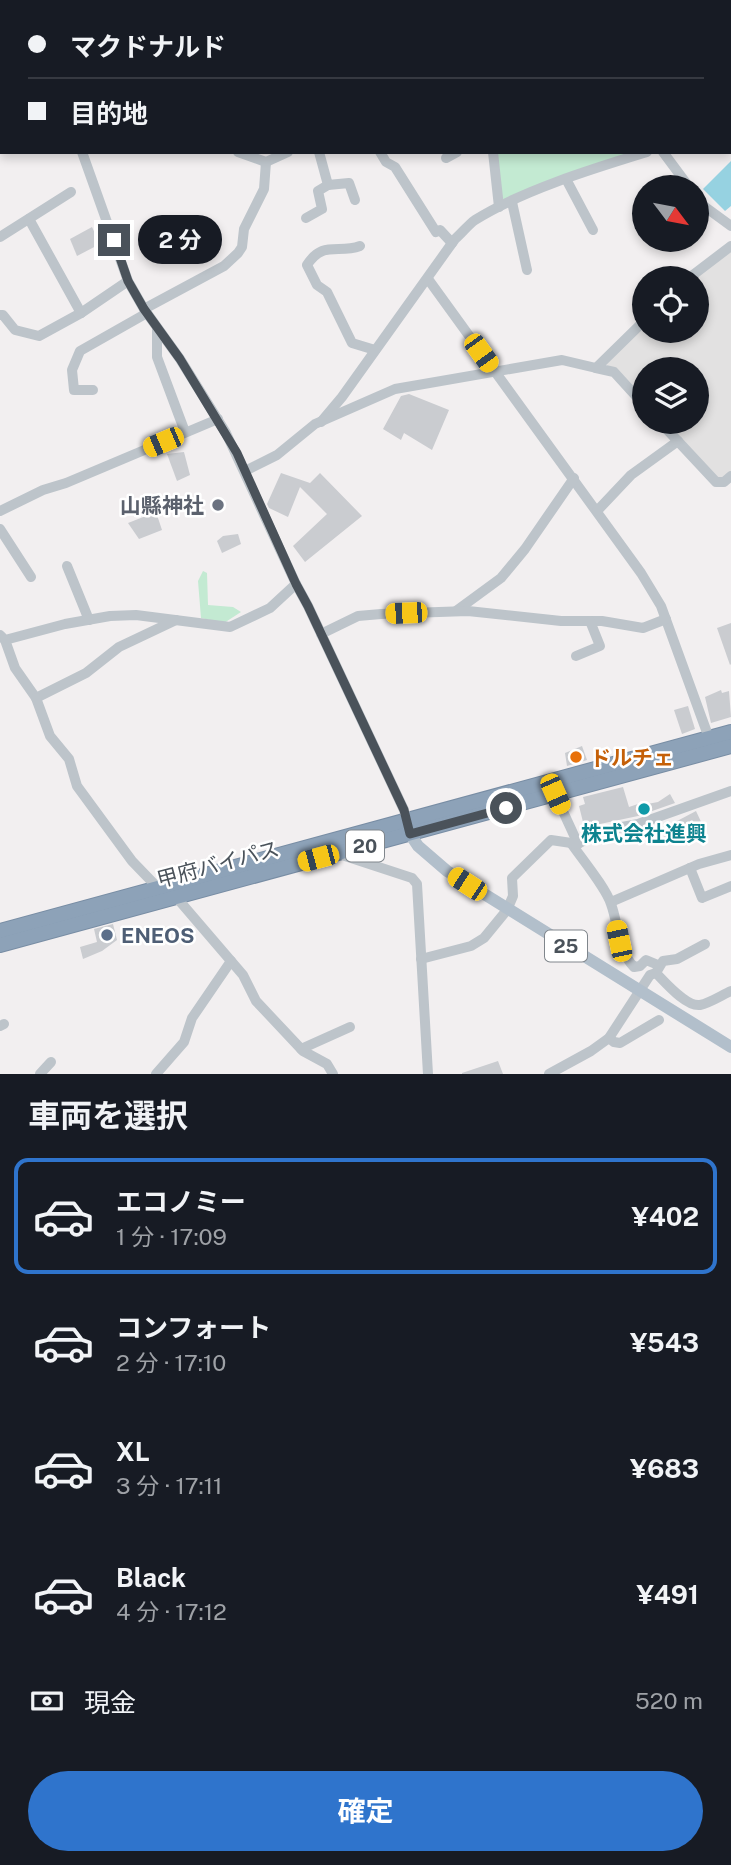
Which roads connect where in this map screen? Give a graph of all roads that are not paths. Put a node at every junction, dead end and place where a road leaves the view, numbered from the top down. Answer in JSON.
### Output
{"nodes":[{"id":1,"x":83,"y":154,"type":"edge"},
{"id":2,"x":244,"y":154,"type":"edge"},
{"id":3,"x":284,"y":154,"type":"edge"},
{"id":4,"x":319,"y":154,"type":"edge"},
{"id":5,"x":381,"y":154,"type":"edge"},
{"id":6,"x":453,"y":154,"type":"edge"},
{"id":7,"x":493,"y":154,"type":"edge"},
{"id":8,"x":641,"y":154,"type":"edge"},
{"id":9,"x":664,"y":154,"type":"edge"},
{"id":10,"x":446,"y":158,"type":"dead end"},
{"id":11,"x":266,"y":162,"type":"junction"},
{"id":12,"x":677,"y":175,"type":"edge"},
{"id":13,"x":566,"y":179,"type":"junction"},
{"id":14,"x":328,"y":184,"type":"junction"},
{"id":15,"x":71,"y":192,"type":"dead end"},
{"id":16,"x":355,"y":200,"type":"dead end"},
{"id":17,"x":512,"y":202,"type":"junction"},
{"id":18,"x":499,"y":208,"type":"junction"},
{"id":19,"x":709,"y":210,"type":"edge"},
{"id":20,"x":306,"y":218,"type":"dead end"},
{"id":21,"x":29,"y":219,"type":"junction"},
{"id":22,"x":731,"y":226,"type":"edge"},
{"id":23,"x":593,"y":230,"type":"dead end"},
{"id":24,"x":0,"y":237,"type":"edge"},
{"id":25,"x":452,"y":243,"type":"junction"},
{"id":26,"x":360,"y":246,"type":"dead end"},
{"id":27,"x":731,"y":246,"type":"edge"},
{"id":28,"x":705,"y":266,"type":"edge"},
{"id":29,"x":527,"y":270,"type":"dead end"},
{"id":30,"x":428,"y":279,"type":"junction"},
{"id":31,"x":128,"y":281,"type":"junction"},
{"id":32,"x":145,"y":311,"type":"junction"},
{"id":33,"x":81,"y":313,"type":"junction"},
{"id":34,"x":0,"y":315,"type":"edge"},
{"id":35,"x":157,"y":328,"type":"junction"},
{"id":36,"x":632,"y":333,"type":"edge"},
{"id":37,"x":376,"y":350,"type":"junction"},
{"id":38,"x":596,"y":368,"type":"junction"},
{"id":39,"x":495,"y":372,"type":"junction"},
{"id":40,"x":93,"y":390,"type":"dead end"},
{"id":41,"x":632,"y":392,"type":"edge"},
{"id":42,"x":218,"y":419,"type":"junction"},
{"id":43,"x":321,"y":422,"type":"junction"},
{"id":44,"x":185,"y":432,"type":"junction"},
{"id":45,"x":671,"y":434,"type":"edge"},
{"id":46,"x":678,"y":441,"type":"junction"},
{"id":47,"x":245,"y":471,"type":"junction"},
{"id":48,"x":731,"y":476,"type":"edge"},
{"id":49,"x":574,"y":478,"type":"junction"},
{"id":50,"x":0,"y":511,"type":"edge"},
{"id":51,"x":597,"y":511,"type":"junction"},
{"id":52,"x":0,"y":528,"type":"edge"},
{"id":53,"x":67,"y":566,"type":"dead end"},
{"id":54,"x":31,"y":576,"type":"dead end"},
{"id":55,"x":296,"y":584,"type":"junction"},
{"id":56,"x":456,"y":611,"type":"junction"},
{"id":57,"x":666,"y":619,"type":"junction"},
{"id":58,"x":89,"y":620,"type":"junction"},
{"id":59,"x":176,"y":620,"type":"junction"},
{"id":60,"x":590,"y":621,"type":"junction"},
{"id":61,"x":321,"y":634,"type":"junction"},
{"id":62,"x":2,"y":638,"type":"edge"},
{"id":63,"x":576,"y":656,"type":"dead end"},
{"id":64,"x":36,"y":698,"type":"junction"},
{"id":65,"x":731,"y":732,"type":"edge"},
{"id":66,"x":709,"y":738,"type":"junction"},
{"id":67,"x":731,"y":746,"type":"edge"},
{"id":68,"x":731,"y":791,"type":"edge"},
{"id":69,"x":555,"y":794,"type":"junction"},
{"id":70,"x":409,"y":828,"type":"junction"},
{"id":71,"x":574,"y":844,"type":"junction"},
{"id":72,"x":342,"y":852,"type":"junction"},
{"id":73,"x":731,"y":855,"type":"edge"},
{"id":74,"x":690,"y":868,"type":"junction"},
{"id":75,"x":731,"y":886,"type":"edge"},
{"id":76,"x":158,"y":888,"type":"junction"},
{"id":77,"x":177,"y":898,"type":"junction"},
{"id":78,"x":611,"y":902,"type":"junction"},
{"id":79,"x":507,"y":910,"type":"junction"},
{"id":80,"x":0,"y":931,"type":"edge"},
{"id":81,"x":705,"y":944,"type":"dead end"},
{"id":82,"x":0,"y":945,"type":"edge"},
{"id":83,"x":421,"y":959,"type":"junction"},
{"id":84,"x":231,"y":961,"type":"junction"},
{"id":85,"x":657,"y":969,"type":"junction"},
{"id":86,"x":639,"y":991,"type":"junction"},
{"id":87,"x":731,"y":991,"type":"edge"},
{"id":88,"x":659,"y":1020,"type":"dead end"},
{"id":89,"x":350,"y":1027,"type":"dead end"},
{"id":90,"x":609,"y":1038,"type":"junction"},
{"id":91,"x":731,"y":1047,"type":"edge"},
{"id":92,"x":301,"y":1049,"type":"junction"},
{"id":93,"x":51,"y":1062,"type":"dead end"},
{"id":94,"x":40,"y":1074,"type":"edge"},
{"id":95,"x":156,"y":1074,"type":"edge"},
{"id":96,"x":333,"y":1074,"type":"edge"},
{"id":97,"x":428,"y":1074,"type":"edge"},
{"id":98,"x":549,"y":1074,"type":"edge"}],
"edges":[{"from":1,"to":31,"type":"street"},
{"from":2,"to":11,"type":"street"},
{"from":3,"to":11,"type":"street"},
{"from":4,"to":14,"type":"street"},
{"from":5,"to":25,"type":"street"},
{"from":6,"to":10,"type":"street"},
{"from":7,"to":18,"type":"street"},
{"from":8,"to":13,"type":"street"},
{"from":9,"to":12,"type":"street"},
{"from":11,"to":32,"type":"street"},
{"from":13,"to":17,"type":"street"},
{"from":13,"to":23,"type":"street"},
{"from":14,"to":16,"type":"street"},
{"from":14,"to":20,"type":"street"},
{"from":15,"to":21,"type":"street"},
{"from":17,"to":18,"type":"street"},
{"from":17,"to":29,"type":"street"},
{"from":18,"to":25,"type":"street"},
{"from":19,"to":22,"type":"street"},
{"from":21,"to":24,"type":"street"},
{"from":21,"to":33,"type":"street"},
{"from":25,"to":30,"type":"street"},
{"from":26,"to":37,"type":"street"},
{"from":27,"to":28,"type":"street"},
{"from":30,"to":37,"type":"street"},
{"from":30,"to":39,"type":"street"},
{"from":31,"to":32,"type":"street"},
{"from":31,"to":33,"type":"street"},
{"from":32,"to":35,"type":"street"},
{"from":32,"to":40,"type":"street"},
{"from":33,"to":34,"type":"street"},
{"from":35,"to":42,"type":"street"},
{"from":35,"to":44,"type":"street"},
{"from":36,"to":38,"type":"street"},
{"from":37,"to":43,"type":"street"},
{"from":38,"to":39,"type":"street"},
{"from":38,"to":41,"type":"street"},
{"from":39,"to":43,"type":"street"},
{"from":39,"to":49,"type":"street"},
{"from":42,"to":44,"type":"street"},
{"from":42,"to":47,"type":"street"},
{"from":43,"to":47,"type":"street"},
{"from":44,"to":50,"type":"street"},
{"from":45,"to":46,"type":"street"},
{"from":46,"to":48,"type":"street"},
{"from":46,"to":51,"type":"street"},
{"from":47,"to":55,"type":"street"},
{"from":49,"to":51,"type":"street"},
{"from":49,"to":56,"type":"street"},
{"from":51,"to":57,"type":"street"},
{"from":52,"to":54,"type":"street"},
{"from":53,"to":58,"type":"street"},
{"from":55,"to":59,"type":"street"},
{"from":55,"to":61,"type":"street"},
{"from":56,"to":60,"type":"street"},
{"from":56,"to":61,"type":"street"},
{"from":57,"to":60,"type":"street"},
{"from":57,"to":66,"type":"street"},
{"from":58,"to":59,"type":"street"},
{"from":58,"to":62,"type":"street"},
{"from":59,"to":64,"type":"street"},
{"from":60,"to":63,"type":"street"},
{"from":61,"to":70,"type":"street"},
{"from":62,"to":64,"type":"street"},
{"from":64,"to":76,"type":"street"},
{"from":65,"to":66,"type":"highway","name":"甲府バイパス","number":"20"},
{"from":66,"to":70,"type":"highway","name":"甲府バイパス","number":"20"},
{"from":67,"to":69,"type":"highway","name":"甲府バイパス","number":"20"},
{"from":68,"to":71,"type":"street"},
{"from":69,"to":70,"type":"highway","name":"甲府バイパス","number":"20"},
{"from":69,"to":71,"type":"street"},
{"from":70,"to":72,"type":"highway","name":"甲府バイパス","number":"20"},
{"from":70,"to":76,"type":"highway","name":"甲府バイパス","number":"20"},
{"from":70,"to":79,"type":"main road","number":"25"},
{"from":71,"to":78,"type":"street"},
{"from":71,"to":79,"type":"street"},
{"from":72,"to":77,"type":"highway","name":"甲府バイパス","number":"20"},
{"from":72,"to":83,"type":"street"},
{"from":73,"to":74,"type":"street"},
{"from":74,"to":75,"type":"street"},
{"from":74,"to":78,"type":"street"},
{"from":76,"to":80,"type":"highway","name":"甲府バイパス","number":"20"},
{"from":77,"to":82,"type":"highway","name":"甲府バイパス","number":"20"},
{"from":77,"to":84,"type":"street"},
{"from":78,"to":85,"type":"street"},
{"from":79,"to":83,"type":"street"},
{"from":79,"to":86,"type":"main road","number":"25"},
{"from":81,"to":85,"type":"street"},
{"from":83,"to":97,"type":"street"},
{"from":84,"to":92,"type":"street"},
{"from":84,"to":95,"type":"street"},
{"from":85,"to":86,"type":"street"},
{"from":85,"to":87,"type":"street"},
{"from":86,"to":90,"type":"street"},
{"from":86,"to":91,"type":"main road","number":"25"},
{"from":88,"to":90,"type":"street"},
{"from":89,"to":92,"type":"street"},
{"from":90,"to":98,"type":"street"},
{"from":92,"to":96,"type":"street"},
{"from":93,"to":94,"type":"street"}]}
